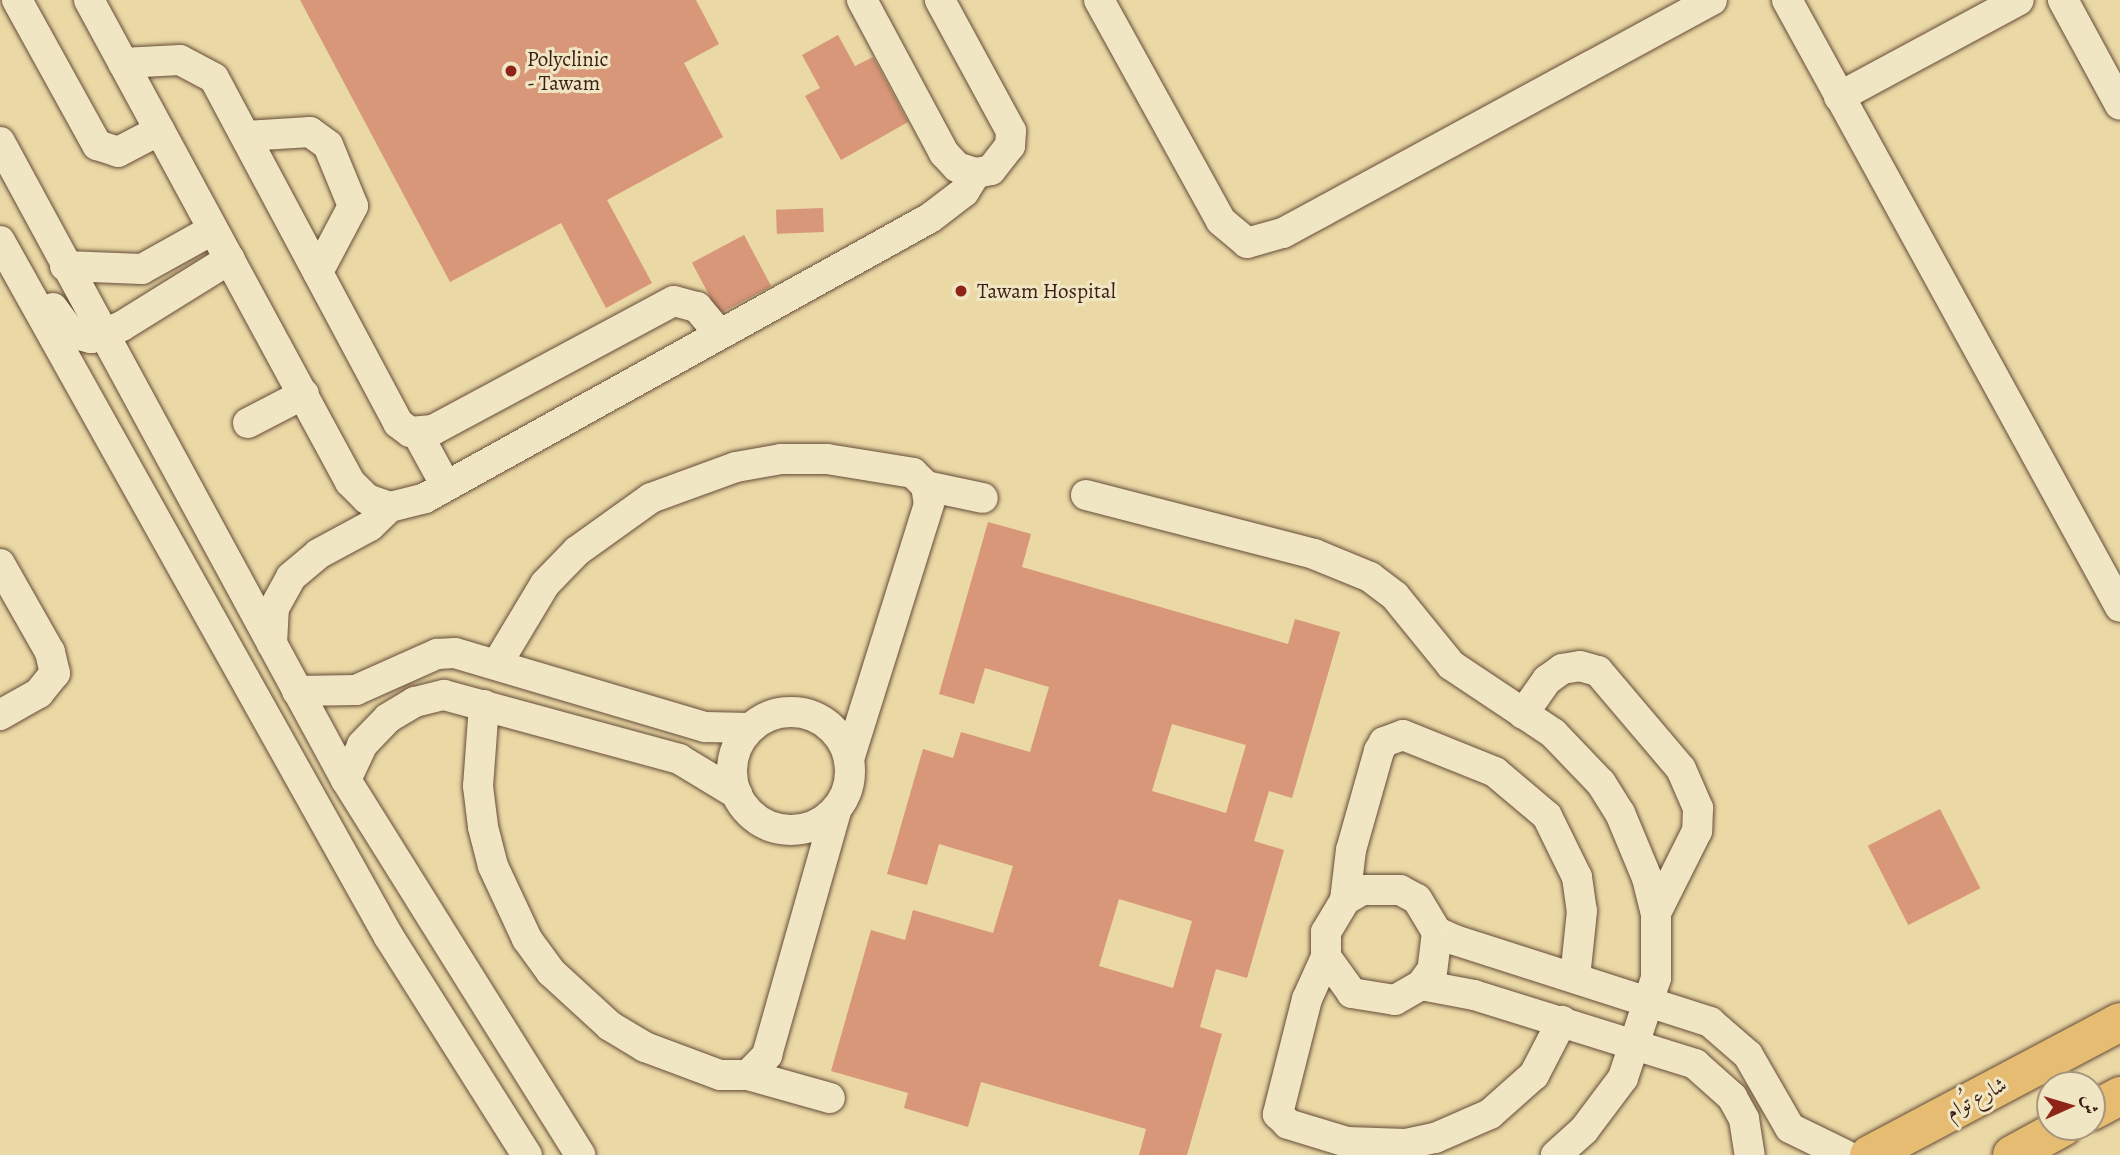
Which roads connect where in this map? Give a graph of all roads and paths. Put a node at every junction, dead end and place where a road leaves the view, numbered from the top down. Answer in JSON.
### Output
{"nodes":[{"id":1,"x":17,"y":0,"type":"edge"},
{"id":2,"x":89,"y":0,"type":"edge"},
{"id":3,"x":862,"y":0,"type":"edge"},
{"id":4,"x":940,"y":0,"type":"edge"},
{"id":5,"x":1099,"y":0,"type":"edge"},
{"id":6,"x":1712,"y":0,"type":"edge"},
{"id":7,"x":1787,"y":0,"type":"edge"},
{"id":8,"x":2019,"y":0,"type":"edge"},
{"id":9,"x":2063,"y":0,"type":"edge"},
{"id":10,"x":123,"y":63,"type":"junction"},
{"id":11,"x":1839,"y":97,"type":"junction"},
{"id":12,"x":2120,"y":105,"type":"edge"},
{"id":13,"x":160,"y":130,"type":"junction"},
{"id":14,"x":246,"y":136,"type":"junction"},
{"id":15,"x":0,"y":142,"type":"edge"},
{"id":16,"x":976,"y":173,"type":"junction"},
{"id":17,"x":212,"y":230,"type":"junction"},
{"id":18,"x":5,"y":249,"type":"edge"},
{"id":19,"x":230,"y":260,"type":"junction"},
{"id":20,"x":65,"y":266,"type":"junction"},
{"id":21,"x":318,"y":272,"type":"junction"},
{"id":22,"x":103,"y":333,"type":"junction"},
{"id":23,"x":719,"y":333,"type":"junction"},
{"id":24,"x":304,"y":394,"type":"junction"},
{"id":25,"x":248,"y":423,"type":"dead end"},
{"id":26,"x":417,"y":433,"type":"junction"},
{"id":27,"x":446,"y":486,"type":"junction"},
{"id":28,"x":926,"y":486,"type":"junction"},
{"id":29,"x":1086,"y":495,"type":"dead end"},
{"id":30,"x":983,"y":498,"type":"dead end"},
{"id":31,"x":390,"y":507,"type":"junction"},
{"id":32,"x":0,"y":564,"type":"edge"},
{"id":33,"x":2120,"y":607,"type":"edge"},
{"id":34,"x":272,"y":644,"type":"junction"},
{"id":35,"x":497,"y":664,"type":"junction"},
{"id":36,"x":297,"y":691,"type":"junction"},
{"id":37,"x":484,"y":705,"type":"junction"},
{"id":38,"x":1523,"y":714,"type":"junction"},
{"id":39,"x":0,"y":715,"type":"edge"},
{"id":40,"x":750,"y":728,"type":"junction"},
{"id":41,"x":849,"y":760,"type":"junction"},
{"id":42,"x":346,"y":780,"type":"junction"},
{"id":43,"x":737,"y":794,"type":"junction"},
{"id":44,"x":836,"y":811,"type":"junction"},
{"id":45,"x":1345,"y":900,"type":"junction"},
{"id":46,"x":1656,"y":913,"type":"junction"},
{"id":47,"x":1437,"y":932,"type":"junction"},
{"id":48,"x":1326,"y":957,"type":"junction"},
{"id":49,"x":1575,"y":978,"type":"junction"},
{"id":50,"x":1421,"y":985,"type":"junction"},
{"id":51,"x":1652,"y":1002,"type":"junction"},
{"id":52,"x":1562,"y":1021,"type":"junction"},
{"id":53,"x":2120,"y":1022,"type":"edge"},
{"id":54,"x":1638,"y":1043,"type":"junction"},
{"id":55,"x":748,"y":1075,"type":"junction"},
{"id":56,"x":830,"y":1098,"type":"dead end"},
{"id":57,"x":2038,"y":1141,"type":"edge"},
{"id":58,"x":527,"y":1155,"type":"edge"},
{"id":59,"x":580,"y":1155,"type":"edge"},
{"id":60,"x":1556,"y":1155,"type":"edge"},
{"id":61,"x":1750,"y":1155,"type":"edge"},
{"id":62,"x":1845,"y":1155,"type":"edge"},
{"id":63,"x":1869,"y":1155,"type":"edge"},
{"id":64,"x":2012,"y":1155,"type":"edge"}],
"edges":[{"from":1,"to":13,"type":"street"},
{"from":2,"to":10,"type":"street"},
{"from":3,"to":16,"type":"street"},
{"from":4,"to":16,"type":"street"},
{"from":5,"to":6,"type":"street"},
{"from":7,"to":11,"type":"street"},
{"from":8,"to":11,"type":"street"},
{"from":9,"to":12,"type":"street"},
{"from":10,"to":13,"type":"street"},
{"from":10,"to":14,"type":"street"},
{"from":11,"to":33,"type":"street"},
{"from":13,"to":17,"type":"street"},
{"from":14,"to":21,"type":"street"},
{"from":14,"to":21,"type":"street"},
{"from":15,"to":20,"type":"street"},
{"from":16,"to":23,"type":"street"},
{"from":17,"to":19,"type":"street"},
{"from":17,"to":20,"type":"street"},
{"from":18,"to":22,"type":"street"},
{"from":18,"to":58,"type":"street"},
{"from":19,"to":22,"type":"street"},
{"from":19,"to":24,"type":"street"},
{"from":20,"to":22,"type":"street"},
{"from":21,"to":26,"type":"street"},
{"from":22,"to":34,"type":"street"},
{"from":23,"to":26,"type":"street"},
{"from":23,"to":27,"type":"street"},
{"from":24,"to":25,"type":"street"},
{"from":24,"to":31,"type":"street"},
{"from":26,"to":27,"type":"street"},
{"from":27,"to":31,"type":"street"},
{"from":28,"to":30,"type":"street"},
{"from":28,"to":35,"type":"street"},
{"from":28,"to":41,"type":"street"},
{"from":29,"to":38,"type":"street"},
{"from":31,"to":34,"type":"street"},
{"from":32,"to":39,"type":"street"},
{"from":34,"to":36,"type":"street"},
{"from":35,"to":36,"type":"street"},
{"from":35,"to":40,"type":"street"},
{"from":36,"to":42,"type":"street"},
{"from":37,"to":42,"type":"street"},
{"from":37,"to":43,"type":"street"},
{"from":37,"to":55,"type":"street"},
{"from":38,"to":46,"type":"street"},
{"from":38,"to":46,"type":"street"},
{"from":40,"to":41,"type":"street"},
{"from":40,"to":43,"type":"street"},
{"from":41,"to":44,"type":"street"},
{"from":42,"to":59,"type":"street"},
{"from":43,"to":44,"type":"street"},
{"from":44,"to":55,"type":"street"},
{"from":45,"to":47,"type":"street"},
{"from":45,"to":48,"type":"street"},
{"from":45,"to":49,"type":"street"},
{"from":46,"to":51,"type":"street"},
{"from":47,"to":49,"type":"street"},
{"from":47,"to":50,"type":"street"},
{"from":48,"to":50,"type":"street"},
{"from":48,"to":52,"type":"street"},
{"from":49,"to":51,"type":"street"},
{"from":50,"to":52,"type":"street"},
{"from":51,"to":54,"type":"street"},
{"from":51,"to":62,"type":"street"},
{"from":52,"to":54,"type":"street"},
{"from":53,"to":63,"type":"main road","name":"شارع تُوام"},
{"from":54,"to":60,"type":"street"},
{"from":54,"to":61,"type":"street"},
{"from":55,"to":56,"type":"street"},
{"from":57,"to":64,"type":"main road"}]}
